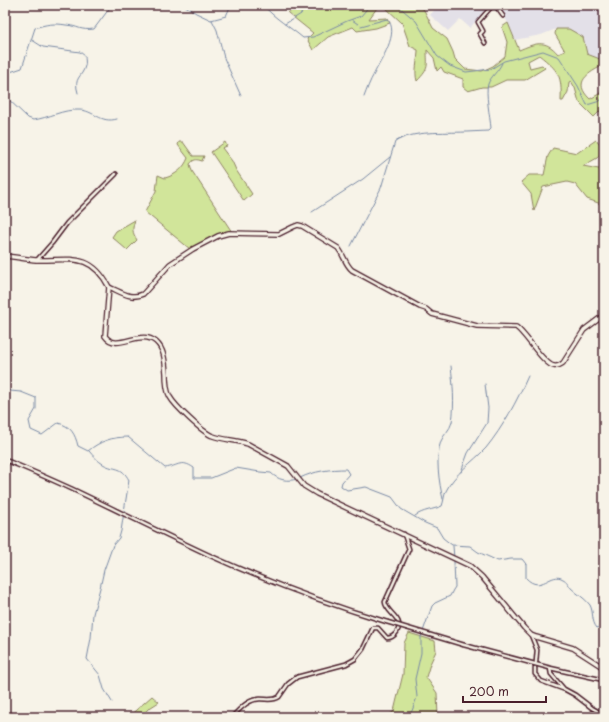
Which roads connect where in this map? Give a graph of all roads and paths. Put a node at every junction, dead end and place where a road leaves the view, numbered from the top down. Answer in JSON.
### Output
{"nodes":[{"id":1,"x":494,"y":5,"type":"edge"},
{"id":2,"x":503,"y":16,"type":"dead end"},
{"id":3,"x":485,"y":43,"type":"dead end"},
{"id":4,"x":116,"y":174,"type":"dead end"},
{"id":5,"x":5,"y":256,"type":"edge"},
{"id":6,"x":37,"y":260,"type":"junction"},
{"id":7,"x":109,"y":287,"type":"junction"},
{"id":8,"x":604,"y":315,"type":"edge"},
{"id":9,"x":5,"y":460,"type":"edge"},
{"id":10,"x":404,"y":534,"type":"junction"},
{"id":11,"x":531,"y":635,"type":"junction"},
{"id":12,"x":536,"y":662,"type":"dead end"},
{"id":13,"x":535,"y":668,"type":"dead end"},
{"id":14,"x":550,"y":668,"type":"junction"},
{"id":15,"x":604,"y":668,"type":"edge"},
{"id":16,"x":604,"y":680,"type":"edge"},
{"id":17,"x":564,"y":689,"type":"junction"},
{"id":18,"x":604,"y":714,"type":"edge"},
{"id":19,"x":232,"y":717,"type":"edge"}],
"edges":[{"from":1,"to":2,"type":"street"},
{"from":1,"to":3,"type":"street"},
{"from":4,"to":6,"type":"street"},
{"from":5,"to":6,"type":"street"},
{"from":6,"to":7,"type":"street"},
{"from":7,"to":8,"type":"street"},
{"from":7,"to":10,"type":"street"},
{"from":9,"to":14,"type":"street","bridge":true},
{"from":10,"to":11,"type":"street"},
{"from":10,"to":19,"type":"street"},
{"from":11,"to":12,"type":"street"},
{"from":11,"to":15,"type":"street"},
{"from":13,"to":17,"type":"street"},
{"from":14,"to":16,"type":"street"},
{"from":14,"to":17,"type":"street"},
{"from":17,"to":18,"type":"street"}]}
